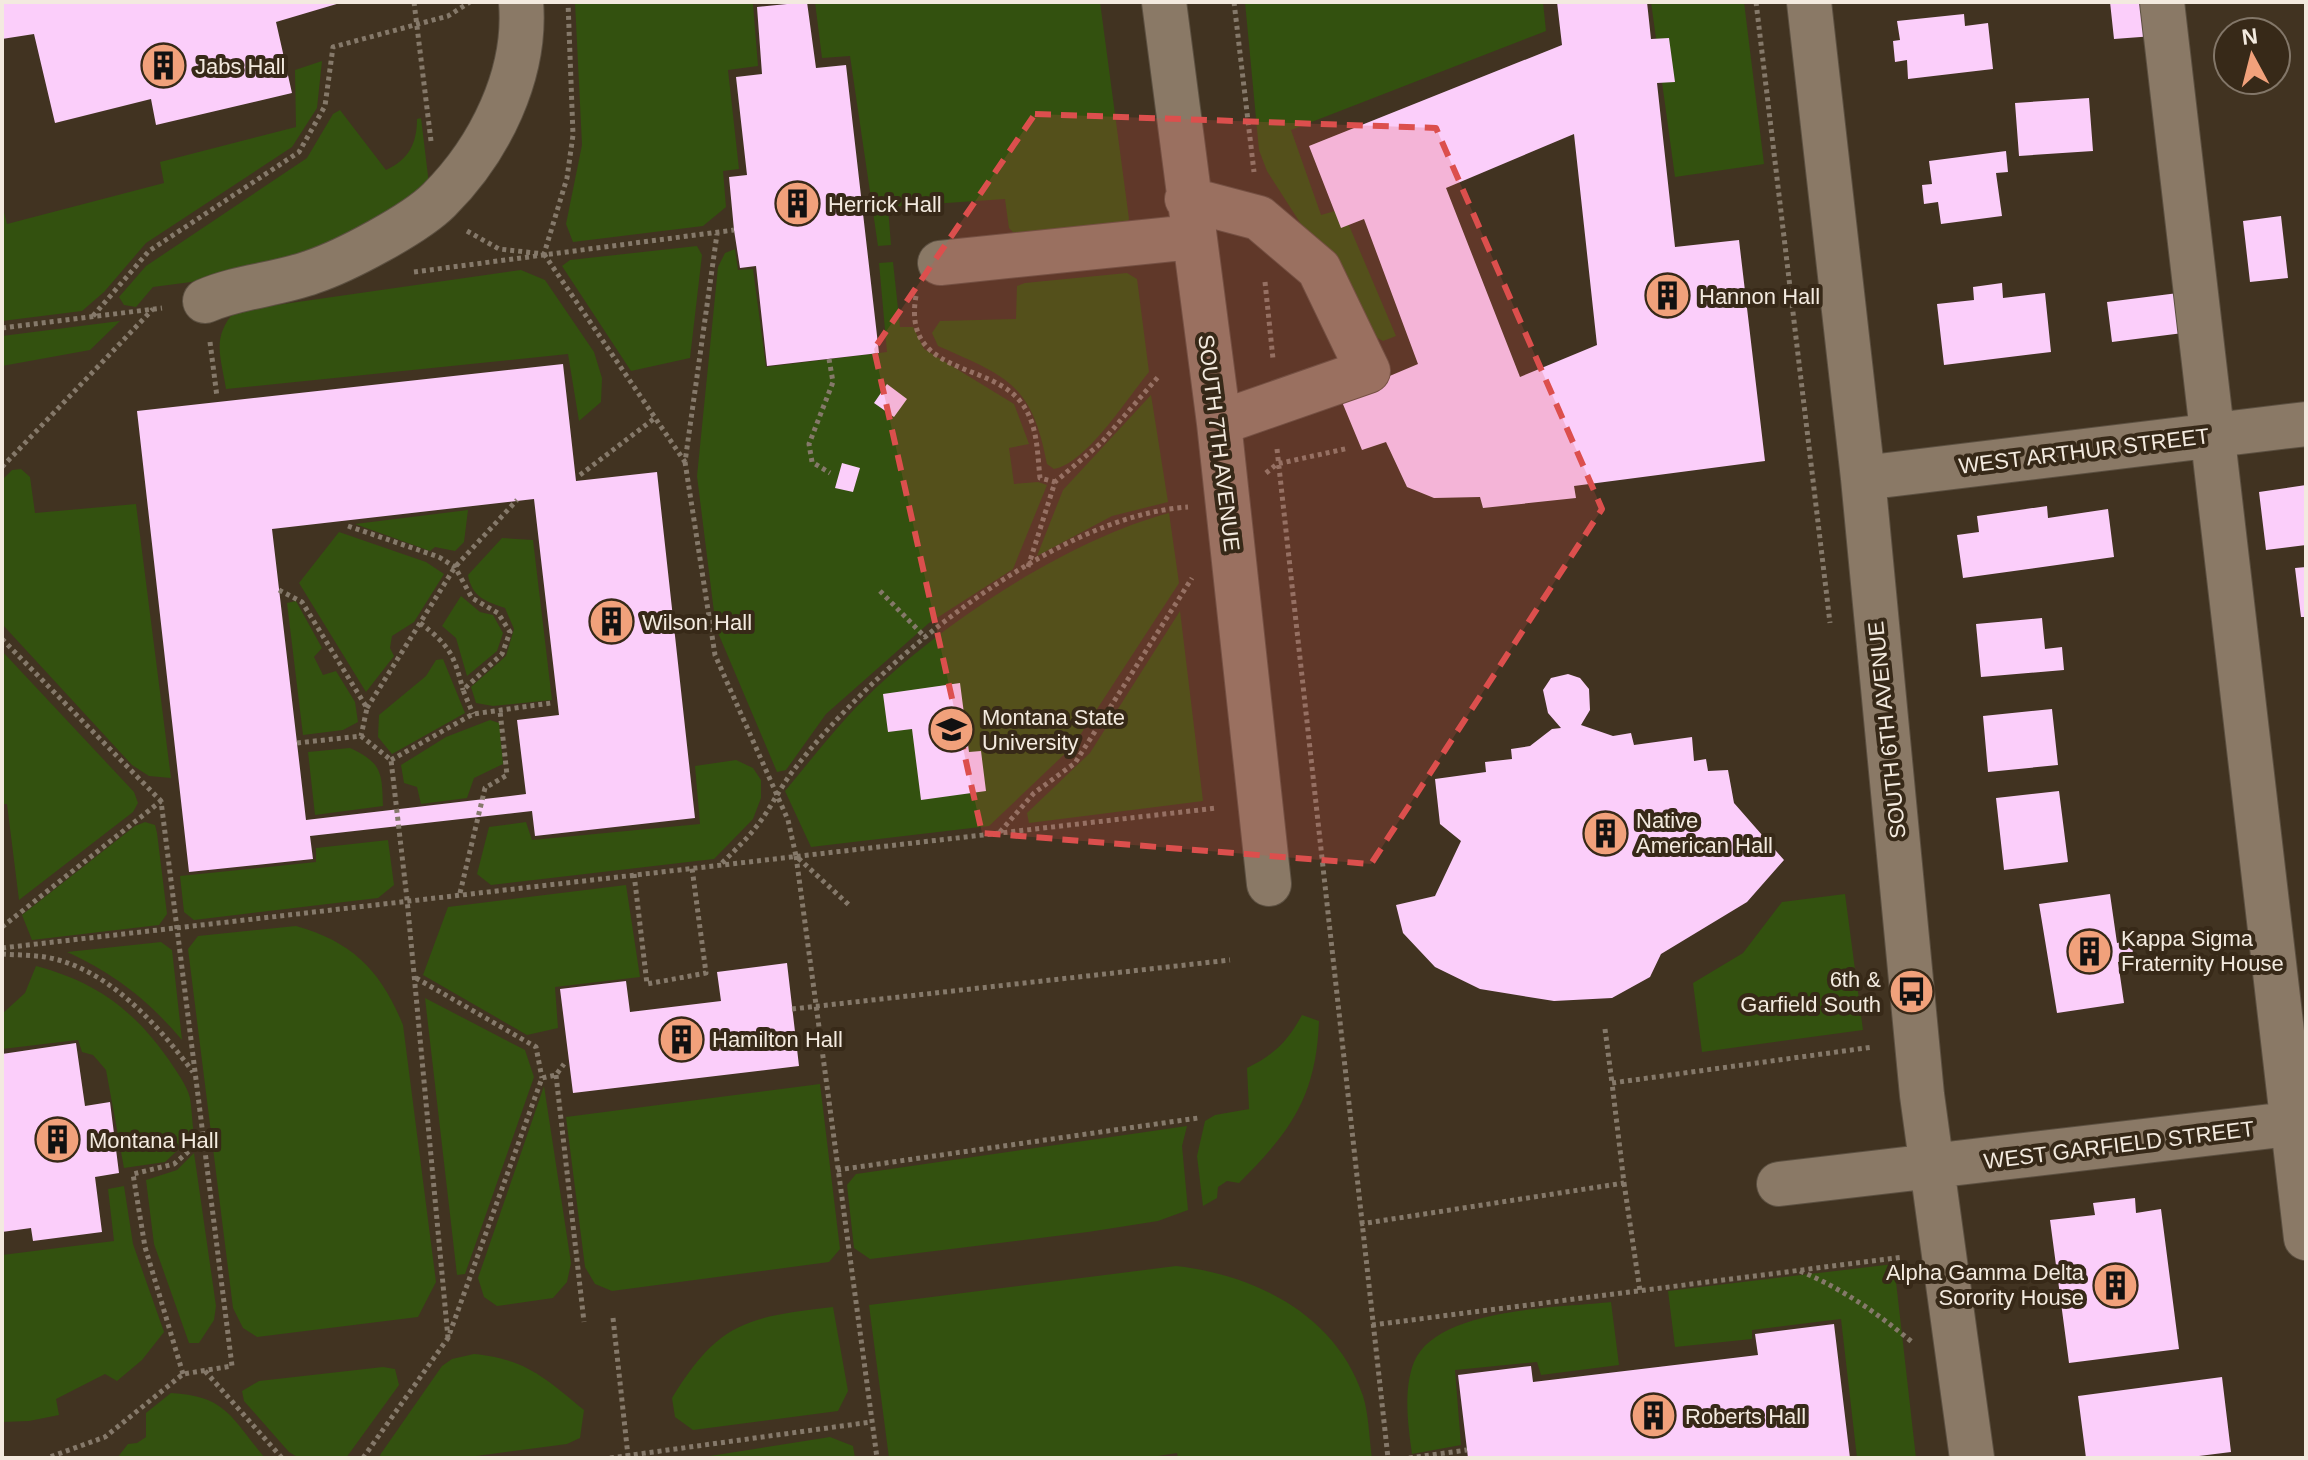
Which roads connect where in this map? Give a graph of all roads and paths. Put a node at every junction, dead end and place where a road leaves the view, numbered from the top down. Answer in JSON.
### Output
{"nodes":[{"id":1,"x":470,"y":2,"type":"edge"},
{"id":2,"x":521,"y":2,"type":"edge"},
{"id":3,"x":1164,"y":2,"type":"edge"},
{"id":4,"x":1756,"y":2,"type":"edge"},
{"id":5,"x":1809,"y":2,"type":"edge"},
{"id":6,"x":2162,"y":2,"type":"edge"},
{"id":7,"x":1190,"y":218,"type":"junction"},
{"id":8,"x":717,"y":234,"type":"dead end"},
{"id":9,"x":544,"y":254,"type":"dead end"},
{"id":10,"x":940,"y":263,"type":"joint"},
{"id":11,"x":205,"y":301,"type":"joint"},
{"id":12,"x":153,"y":309,"type":"dead end"},
{"id":13,"x":93,"y":317,"type":"dead end"},
{"id":14,"x":829,"y":359,"type":"dead end"},
{"id":15,"x":1158,"y":377,"type":"dead end"},
{"id":16,"x":217,"y":397,"type":"dead end"},
{"id":17,"x":655,"y":418,"type":"junction"},
{"id":18,"x":1219,"y":423,"type":"junction"},
{"id":19,"x":2306,"y":424,"type":"edge"},
{"id":20,"x":2214,"y":435,"type":"junction"},
{"id":21,"x":1349,"y":448,"type":"dead end"},
{"id":22,"x":685,"y":462,"type":"junction"},
{"id":23,"x":2,"y":467,"type":"edge"},
{"id":24,"x":830,"y":473,"type":"dead end"},
{"id":25,"x":580,"y":475,"type":"dead end"},
{"id":26,"x":1863,"y":478,"type":"junction"},
{"id":27,"x":1055,"y":482,"type":"junction"},
{"id":28,"x":517,"y":500,"type":"dead end"},
{"id":29,"x":1228,"y":509,"type":"junction"},
{"id":30,"x":348,"y":526,"type":"dead end"},
{"id":31,"x":455,"y":567,"type":"junction"},
{"id":32,"x":1028,"y":567,"type":"junction"},
{"id":33,"x":279,"y":590,"type":"dead end"},
{"id":34,"x":880,"y":591,"type":"dead end"},
{"id":35,"x":420,"y":623,"type":"junction"},
{"id":36,"x":1830,"y":628,"type":"dead end"},
{"id":37,"x":926,"y":638,"type":"junction"},
{"id":38,"x":2,"y":639,"type":"edge"},
{"id":39,"x":463,"y":690,"type":"junction"},
{"id":40,"x":551,"y":703,"type":"dead end"},
{"id":41,"x":367,"y":708,"type":"junction"},
{"id":42,"x":500,"y":711,"type":"junction"},
{"id":43,"x":473,"y":714,"type":"junction"},
{"id":44,"x":361,"y":736,"type":"junction"},
{"id":45,"x":297,"y":743,"type":"dead end"},
{"id":46,"x":391,"y":760,"type":"junction"},
{"id":47,"x":777,"y":796,"type":"junction"},
{"id":48,"x":161,"y":801,"type":"junction"},
{"id":49,"x":1260,"y":804,"type":"junction"},
{"id":50,"x":999,"y":833,"type":"junction"},
{"id":51,"x":796,"y":856,"type":"junction"},
{"id":52,"x":721,"y":864,"type":"junction"},
{"id":53,"x":692,"y":868,"type":"junction"},
{"id":54,"x":634,"y":874,"type":"junction"},
{"id":55,"x":1269,"y":884,"type":"dead end"},
{"id":56,"x":460,"y":893,"type":"junction"},
{"id":57,"x":407,"y":899,"type":"junction"},
{"id":58,"x":849,"y":905,"type":"dead end"},
{"id":59,"x":2,"y":927,"type":"edge"},
{"id":60,"x":176,"y":927,"type":"junction"},
{"id":61,"x":2,"y":951,"type":"edge"},
{"id":62,"x":1230,"y":960,"type":"dead end"},
{"id":63,"x":415,"y":977,"type":"junction"},
{"id":64,"x":816,"y":1006,"type":"junction"},
{"id":65,"x":792,"y":1009,"type":"dead end"},
{"id":66,"x":1605,"y":1029,"type":"dead end"},
{"id":67,"x":1880,"y":1046,"type":"dead end"},
{"id":68,"x":564,"y":1064,"type":"dead end"},
{"id":69,"x":195,"y":1074,"type":"junction"},
{"id":70,"x":556,"y":1075,"type":"junction"},
{"id":71,"x":542,"y":1078,"type":"junction"},
{"id":72,"x":1612,"y":1083,"type":"junction"},
{"id":73,"x":1198,"y":1118,"type":"dead end"},
{"id":74,"x":2299,"y":1123,"type":"edge"},
{"id":75,"x":203,"y":1139,"type":"junction"},
{"id":76,"x":1932,"y":1167,"type":"junction"},
{"id":77,"x":837,"y":1170,"type":"junction"},
{"id":78,"x":1624,"y":1183,"type":"junction"},
{"id":79,"x":1779,"y":1184,"type":"dead end"},
{"id":80,"x":1360,"y":1224,"type":"junction"},
{"id":81,"x":2306,"y":1238,"type":"edge"},
{"id":82,"x":1904,"y":1257,"type":"dead end"},
{"id":83,"x":1799,"y":1270,"type":"junction"},
{"id":84,"x":1640,"y":1291,"type":"junction"},
{"id":85,"x":613,"y":1318,"type":"dead end"},
{"id":86,"x":584,"y":1322,"type":"dead end"},
{"id":87,"x":1372,"y":1325,"type":"junction"},
{"id":88,"x":448,"y":1338,"type":"junction"},
{"id":89,"x":1915,"y":1345,"type":"dead end"},
{"id":90,"x":204,"y":1370,"type":"junction"},
{"id":91,"x":183,"y":1374,"type":"junction"},
{"id":92,"x":871,"y":1422,"type":"junction"},
{"id":93,"x":1467,"y":1450,"type":"dead end"},
{"id":94,"x":628,"y":1457,"type":"edge"},
{"id":95,"x":47,"y":1458,"type":"edge"},
{"id":96,"x":282,"y":1458,"type":"edge"},
{"id":97,"x":363,"y":1458,"type":"edge"},
{"id":98,"x":610,"y":1458,"type":"edge"},
{"id":99,"x":877,"y":1458,"type":"edge"},
{"id":100,"x":1388,"y":1458,"type":"edge"},
{"id":101,"x":1409,"y":1458,"type":"edge"},
{"id":102,"x":1972,"y":1458,"type":"edge"}],
"edges":[{"from":1,"to":13,"type":"path"},
{"from":2,"to":11,"type":"street"},
{"from":3,"to":7,"type":"street","name":"SOUTH 7TH AVENUE"},
{"from":4,"to":36,"type":"path"},
{"from":5,"to":26,"type":"street","name":"SOUTH 6TH AVENUE"},
{"from":6,"to":20,"type":"street"},
{"from":7,"to":10,"type":"street"},
{"from":7,"to":18,"type":"street","name":"SOUTH 7TH AVENUE"},
{"from":7,"to":18,"type":"street"},
{"from":8,"to":22,"type":"path"},
{"from":9,"to":17,"type":"path"},
{"from":10,"to":27,"type":"path"},
{"from":11,"to":16,"type":"path"},
{"from":12,"to":23,"type":"path"},
{"from":14,"to":24,"type":"path"},
{"from":15,"to":27,"type":"path"},
{"from":17,"to":22,"type":"path"},
{"from":17,"to":25,"type":"path"},
{"from":18,"to":29,"type":"street","name":"SOUTH 7TH AVENUE"},
{"from":19,"to":20,"type":"street","name":"WEST ARTHUR STREET"},
{"from":20,"to":26,"type":"street","name":"WEST ARTHUR STREET"},
{"from":20,"to":74,"type":"street"},
{"from":21,"to":29,"type":"path"},
{"from":22,"to":47,"type":"path"},
{"from":26,"to":76,"type":"street","name":"SOUTH 6TH AVENUE"},
{"from":27,"to":32,"type":"path"},
{"from":28,"to":31,"type":"path"},
{"from":29,"to":32,"type":"path"},
{"from":29,"to":49,"type":"street","name":"SOUTH 7TH AVENUE"},
{"from":29,"to":50,"type":"path"},
{"from":30,"to":31,"type":"path"},
{"from":31,"to":35,"type":"path"},
{"from":31,"to":39,"type":"path"},
{"from":32,"to":37,"type":"path"},
{"from":33,"to":41,"type":"path"},
{"from":34,"to":37,"type":"path"},
{"from":35,"to":39,"type":"path"},
{"from":35,"to":41,"type":"path"},
{"from":37,"to":47,"type":"path"},
{"from":38,"to":48,"type":"path"},
{"from":39,"to":43,"type":"path"},
{"from":40,"to":42,"type":"path"},
{"from":41,"to":44,"type":"path"},
{"from":42,"to":43,"type":"path"},
{"from":42,"to":56,"type":"path"},
{"from":43,"to":46,"type":"path"},
{"from":44,"to":45,"type":"path"},
{"from":44,"to":46,"type":"path"},
{"from":46,"to":57,"type":"path"},
{"from":47,"to":51,"type":"path"},
{"from":47,"to":52,"type":"path"},
{"from":48,"to":59,"type":"path"},
{"from":48,"to":60,"type":"path"},
{"from":49,"to":50,"type":"path"},
{"from":49,"to":55,"type":"street","name":"SOUTH 7TH AVENUE"},
{"from":49,"to":80,"type":"path"},
{"from":50,"to":51,"type":"path"},
{"from":51,"to":52,"type":"path"},
{"from":51,"to":58,"type":"path"},
{"from":51,"to":64,"type":"path"},
{"from":52,"to":53,"type":"path"},
{"from":53,"to":54,"type":"path"},
{"from":53,"to":54,"type":"path"},
{"from":54,"to":56,"type":"path"},
{"from":56,"to":57,"type":"path"},
{"from":57,"to":60,"type":"path"},
{"from":57,"to":63,"type":"path"},
{"from":60,"to":61,"type":"path"},
{"from":60,"to":69,"type":"path"},
{"from":61,"to":69,"type":"path"},
{"from":62,"to":64,"type":"path"},
{"from":63,"to":71,"type":"path"},
{"from":63,"to":88,"type":"path"},
{"from":64,"to":65,"type":"path"},
{"from":64,"to":77,"type":"path"},
{"from":66,"to":72,"type":"path"},
{"from":67,"to":72,"type":"path"},
{"from":68,"to":70,"type":"path"},
{"from":69,"to":75,"type":"path"},
{"from":70,"to":71,"type":"path"},
{"from":70,"to":86,"type":"path"},
{"from":71,"to":88,"type":"path"},
{"from":72,"to":78,"type":"path"},
{"from":73,"to":77,"type":"path"},
{"from":74,"to":76,"type":"street","name":"WEST GARFIELD STREET"},
{"from":74,"to":81,"type":"street"},
{"from":75,"to":90,"type":"path"},
{"from":75,"to":91,"type":"path"},
{"from":76,"to":79,"type":"street","name":"WEST GARFIELD STREET"},
{"from":76,"to":102,"type":"street","name":"SOUTH 6TH AVENUE"},
{"from":77,"to":92,"type":"path"},
{"from":78,"to":80,"type":"path"},
{"from":78,"to":84,"type":"path"},
{"from":80,"to":87,"type":"path"},
{"from":82,"to":83,"type":"path"},
{"from":83,"to":84,"type":"path"},
{"from":83,"to":89,"type":"path"},
{"from":84,"to":87,"type":"path"},
{"from":85,"to":94,"type":"path"},
{"from":87,"to":100,"type":"path"},
{"from":88,"to":97,"type":"path"},
{"from":90,"to":91,"type":"path"},
{"from":90,"to":96,"type":"path"},
{"from":91,"to":95,"type":"path"},
{"from":92,"to":94,"type":"path"},
{"from":92,"to":99,"type":"path"},
{"from":93,"to":101,"type":"path"},
{"from":94,"to":98,"type":"path"}]}
